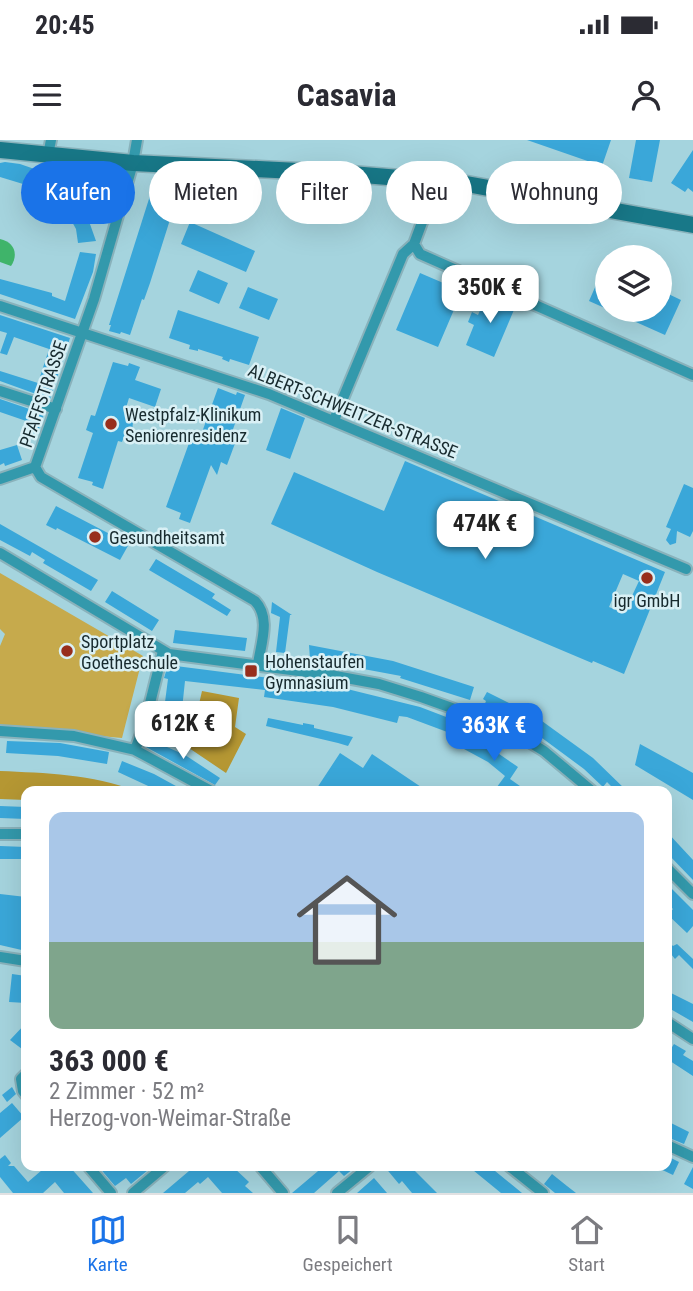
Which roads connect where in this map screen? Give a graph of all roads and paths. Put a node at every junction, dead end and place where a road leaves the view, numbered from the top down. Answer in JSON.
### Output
{"nodes":[{"id":1,"x":137,"y":140,"type":"edge"},
{"id":2,"x":49,"y":147,"type":"edge"},
{"id":3,"x":0,"y":150,"type":"edge"},
{"id":4,"x":122,"y":161,"type":"edge"},
{"id":5,"x":133,"y":161,"type":"edge"},
{"id":6,"x":135,"y":163,"type":"edge"},
{"id":7,"x":386,"y":176,"type":"edge"},
{"id":8,"x":472,"y":186,"type":"edge"},
{"id":9,"x":115,"y":224,"type":"edge"},
{"id":10,"x":422,"y":224,"type":"edge"},
{"id":11,"x":692,"y":224,"type":"edge"},
{"id":12,"x":414,"y":244,"type":"junction"},
{"id":13,"x":0,"y":306,"type":"edge"},
{"id":14,"x":83,"y":333,"type":"junction"},
{"id":15,"x":693,"y":375,"type":"edge"},
{"id":16,"x":0,"y":391,"type":"edge"},
{"id":17,"x":57,"y":409,"type":"junction"},
{"id":18,"x":334,"y":421,"type":"junction"},
{"id":19,"x":35,"y":467,"type":"junction"},
{"id":20,"x":0,"y":479,"type":"edge"},
{"id":21,"x":0,"y":553,"type":"edge"},
{"id":22,"x":686,"y":569,"type":"dead end"},
{"id":23,"x":163,"y":651,"type":"junction"},
{"id":24,"x":258,"y":664,"type":"junction"},
{"id":25,"x":0,"y":731,"type":"edge"},
{"id":26,"x":135,"y":750,"type":"junction"},
{"id":27,"x":202,"y":786,"type":"edge"},
{"id":28,"x":586,"y":786,"type":"edge"},
{"id":29,"x":0,"y":834,"type":"edge"},
{"id":30,"x":21,"y":834,"type":"edge"},
{"id":31,"x":672,"y":873,"type":"edge"},
{"id":32,"x":693,"y":894,"type":"edge"},
{"id":33,"x":0,"y":957,"type":"edge"},
{"id":34,"x":21,"y":960,"type":"edge"},
{"id":35,"x":672,"y":1025,"type":"edge"},
{"id":36,"x":693,"y":1039,"type":"edge"},
{"id":37,"x":672,"y":1147,"type":"edge"},
{"id":38,"x":693,"y":1157,"type":"edge"},
{"id":39,"x":92,"y":1171,"type":"edge"},
{"id":40,"x":159,"y":1171,"type":"edge"},
{"id":41,"x":264,"y":1171,"type":"edge"},
{"id":42,"x":364,"y":1171,"type":"edge"},
{"id":43,"x":515,"y":1171,"type":"edge"},
{"id":44,"x":111,"y":1193,"type":"edge"},
{"id":45,"x":133,"y":1193,"type":"edge"},
{"id":46,"x":283,"y":1193,"type":"edge"},
{"id":47,"x":337,"y":1193,"type":"edge"},
{"id":48,"x":542,"y":1193,"type":"edge"}],
"edges":[{"from":1,"to":5,"type":"street","name":"PFAFFSTRASSE"},
{"from":2,"to":3,"type":"main road"},
{"from":2,"to":4,"type":"main road"},
{"from":6,"to":7,"type":"main road"},
{"from":8,"to":11,"type":"main road"},
{"from":9,"to":14,"type":"street","name":"PFAFFSTRASSE"},
{"from":10,"to":12,"type":"street"},
{"from":12,"to":15,"type":"street"},
{"from":12,"to":18,"type":"street"},
{"from":13,"to":14,"type":"street","name":"ALBERT-SCHWEITZER-STRASSE"},
{"from":14,"to":17,"type":"street","name":"PFAFFSTRASSE"},
{"from":14,"to":18,"type":"street","name":"ALBERT-SCHWEITZER-STRASSE"},
{"from":16,"to":17,"type":"street"},
{"from":17,"to":19,"type":"street","name":"PFAFFSTRASSE"},
{"from":18,"to":22,"type":"street","name":"ALBERT-SCHWEITZER-STRASSE"},
{"from":19,"to":20,"type":"street"},
{"from":19,"to":24,"type":"street","name":"PFAFFSTRASSE"},
{"from":21,"to":23,"type":"street"},
{"from":23,"to":24,"type":"street"},
{"from":23,"to":26,"type":"street"},
{"from":24,"to":28,"type":"street"},
{"from":25,"to":26,"type":"street"},
{"from":26,"to":27,"type":"street"},
{"from":29,"to":30,"type":"street"},
{"from":31,"to":32,"type":"street"},
{"from":33,"to":34,"type":"street"},
{"from":35,"to":36,"type":"street"},
{"from":37,"to":38,"type":"street"},
{"from":39,"to":44,"type":"street"},
{"from":40,"to":45,"type":"street"},
{"from":41,"to":46,"type":"street"},
{"from":42,"to":47,"type":"street"},
{"from":43,"to":48,"type":"street"}]}
